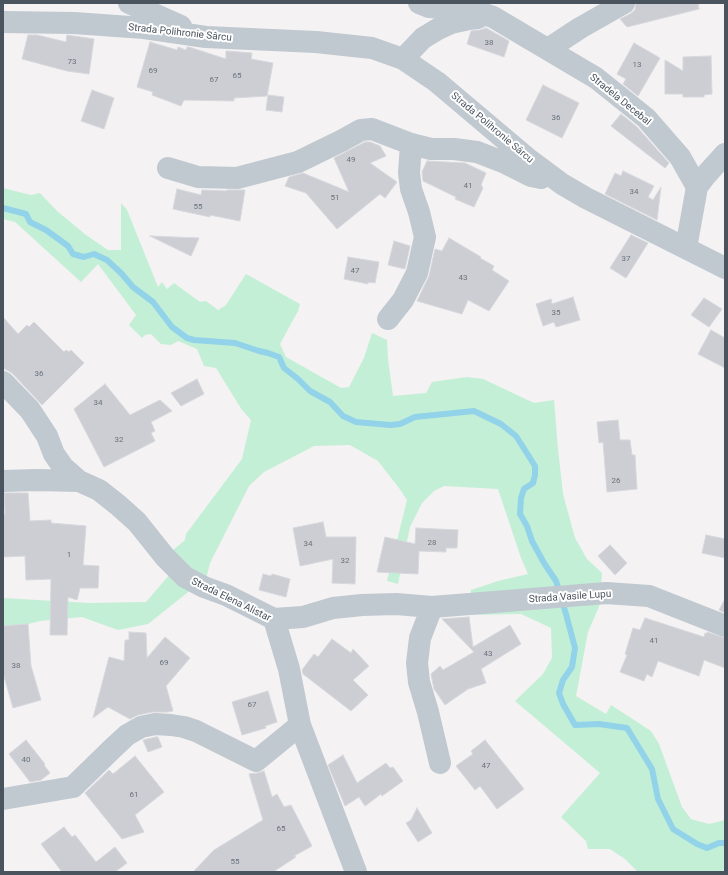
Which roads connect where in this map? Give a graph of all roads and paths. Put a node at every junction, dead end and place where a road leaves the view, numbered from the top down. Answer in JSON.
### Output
{"nodes":[{"id":1,"x":129,"y":3,"type":"edge"},
{"id":2,"x":419,"y":3,"type":"edge"},
{"id":3,"x":624,"y":3,"type":"edge"},
{"id":4,"x":493,"y":17,"type":"junction"},
{"id":5,"x":3,"y":22,"type":"edge"},
{"id":6,"x":206,"y":37,"type":"junction"},
{"id":7,"x":548,"y":49,"type":"junction"},
{"id":8,"x":403,"y":59,"type":"junction"},
{"id":9,"x":410,"y":144,"type":"junction"},
{"id":10,"x":725,"y":154,"type":"edge"},
{"id":11,"x":168,"y":168,"type":"dead end"},
{"id":12,"x":562,"y":184,"type":"junction"},
{"id":13,"x":697,"y":187,"type":"junction"},
{"id":14,"x":686,"y":248,"type":"junction"},
{"id":15,"x":725,"y":268,"type":"edge"},
{"id":16,"x":388,"y":319,"type":"dead end"},
{"id":17,"x":3,"y":382,"type":"edge"},
{"id":18,"x":3,"y":482,"type":"edge"},
{"id":19,"x":80,"y":482,"type":"junction"},
{"id":20,"x":432,"y":607,"type":"junction"},
{"id":21,"x":274,"y":619,"type":"junction"},
{"id":22,"x":725,"y":626,"type":"edge"},
{"id":23,"x":300,"y":725,"type":"junction"},
{"id":24,"x":440,"y":763,"type":"dead end"},
{"id":25,"x":3,"y":799,"type":"edge"},
{"id":26,"x":351,"y":868,"type":"edge"}],
"edges":[{"from":1,"to":6,"type":"street"},
{"from":2,"to":4,"type":"street","name":"Stradela Decebal"},
{"from":3,"to":7,"type":"street"},
{"from":4,"to":7,"type":"street","name":"Stradela Decebal"},
{"from":4,"to":8,"type":"street"},
{"from":5,"to":6,"type":"street","name":"Strada Polihronie Sârcu"},
{"from":6,"to":8,"type":"street","name":"Strada Polihronie Sârcu"},
{"from":7,"to":13,"type":"street","name":"Stradela Decebal"},
{"from":8,"to":12,"type":"street","name":"Strada Polihronie Sârcu"},
{"from":9,"to":11,"type":"street","name":"Strada Polihronie Sârcu"},
{"from":9,"to":12,"type":"street","name":"Strada Polihronie Sârcu"},
{"from":9,"to":16,"type":"street"},
{"from":10,"to":13,"type":"street"},
{"from":12,"to":14,"type":"street","name":"Strada Polihronie Sârcu"},
{"from":13,"to":14,"type":"street"},
{"from":14,"to":15,"type":"street","name":"Strada Polihronie Sârcu"},
{"from":17,"to":19,"type":"street","name":"Strada Elena Alistar"},
{"from":18,"to":19,"type":"street"},
{"from":19,"to":21,"type":"street","name":"Strada Elena Alistar"},
{"from":20,"to":21,"type":"street","name":"Strada Vasile Lupu"},
{"from":20,"to":22,"type":"street","name":"Strada Vasile Lupu"},
{"from":20,"to":24,"type":"street"},
{"from":21,"to":23,"type":"street","name":"Strada Elena Alistar"},
{"from":23,"to":25,"type":"street"},
{"from":23,"to":26,"type":"street","name":"Strada Elena Alistar"}]}
